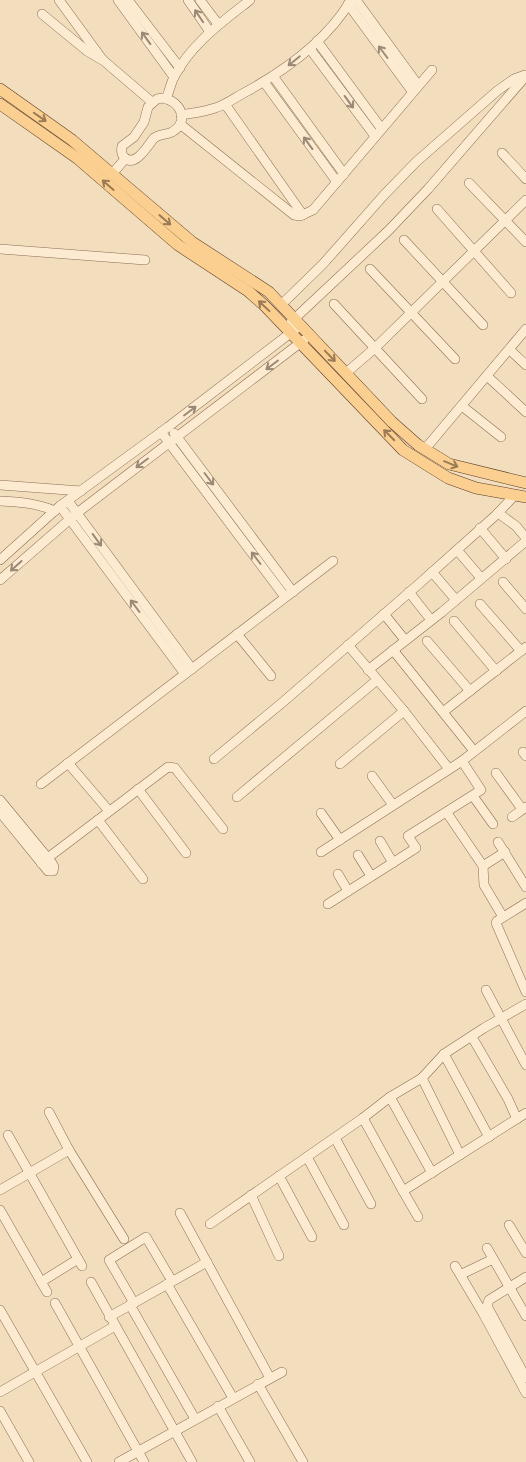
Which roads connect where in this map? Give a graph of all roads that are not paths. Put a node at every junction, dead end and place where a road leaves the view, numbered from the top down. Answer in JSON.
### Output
{"nodes":[{"id":1,"x":59,"y":0,"type":"edge"},
{"id":2,"x":118,"y":0,"type":"edge"},
{"id":3,"x":128,"y":0,"type":"edge"},
{"id":4,"x":188,"y":0,"type":"edge"},
{"id":5,"x":200,"y":0,"type":"edge"},
{"id":6,"x":250,"y":0,"type":"edge"},
{"id":7,"x":352,"y":1,"type":"edge"},
{"id":8,"x":42,"y":14,"type":"dead end"},
{"id":9,"x":218,"y":24,"type":"junction"},
{"id":10,"x":210,"y":32,"type":"junction"},
{"id":11,"x":317,"y":41,"type":"junction"},
{"id":12,"x":310,"y":48,"type":"junction"},
{"id":13,"x":104,"y":61,"type":"junction"},
{"id":14,"x":180,"y":68,"type":"junction"},
{"id":15,"x":432,"y":70,"type":"dead end"},
{"id":16,"x":526,"y":75,"type":"edge"},
{"id":17,"x":273,"y":76,"type":"junction"},
{"id":18,"x":174,"y":77,"type":"junction"},
{"id":19,"x":264,"y":82,"type":"junction"},
{"id":20,"x":415,"y":88,"type":"junction"},
{"id":21,"x":0,"y":89,"type":"edge"},
{"id":22,"x":166,"y":99,"type":"junction"},
{"id":23,"x":152,"y":102,"type":"junction"},
{"id":24,"x":0,"y":104,"type":"edge"},
{"id":25,"x":225,"y":104,"type":"junction"},
{"id":26,"x":181,"y":119,"type":"junction"},
{"id":27,"x":381,"y":128,"type":"junction"},
{"id":28,"x":374,"y":136,"type":"junction"},
{"id":29,"x":502,"y":153,"type":"dead end"},
{"id":30,"x":125,"y":159,"type":"junction"},
{"id":31,"x":112,"y":174,"type":"junction"},
{"id":32,"x":344,"y":174,"type":"junction"},
{"id":33,"x":526,"y":179,"type":"edge"},
{"id":34,"x":337,"y":182,"type":"junction"},
{"id":35,"x":469,"y":183,"type":"dead end"},
{"id":36,"x":526,"y":200,"type":"edge"},
{"id":37,"x":437,"y":208,"type":"dead end"},
{"id":38,"x":303,"y":215,"type":"junction"},
{"id":39,"x":505,"y":221,"type":"junction"},
{"id":40,"x":404,"y":240,"type":"dead end"},
{"id":41,"x":526,"y":242,"type":"edge"},
{"id":42,"x":0,"y":249,"type":"edge"},
{"id":43,"x":474,"y":251,"type":"junction"},
{"id":44,"x":144,"y":260,"type":"dead end"},
{"id":45,"x":370,"y":269,"type":"dead end"},
{"id":46,"x":443,"y":282,"type":"junction"},
{"id":47,"x":511,"y":293,"type":"dead end"},
{"id":48,"x":334,"y":304,"type":"dead end"},
{"id":49,"x":281,"y":306,"type":"junction"},
{"id":50,"x":411,"y":312,"type":"junction"},
{"id":51,"x":298,"y":322,"type":"junction"},
{"id":52,"x":483,"y":325,"type":"dead end"},
{"id":53,"x":526,"y":329,"type":"edge"},
{"id":54,"x":288,"y":330,"type":"junction"},
{"id":55,"x":310,"y":336,"type":"junction"},
{"id":56,"x":300,"y":343,"type":"junction"},
{"id":57,"x":375,"y":348,"type":"junction"},
{"id":58,"x":510,"y":350,"type":"junction"},
{"id":59,"x":455,"y":359,"type":"dead end"},
{"id":60,"x":526,"y":365,"type":"edge"},
{"id":61,"x":346,"y":373,"type":"junction"},
{"id":62,"x":487,"y":376,"type":"junction"},
{"id":63,"x":422,"y":399,"type":"dead end"},
{"id":64,"x":462,"y":406,"type":"junction"},
{"id":65,"x":526,"y":412,"type":"edge"},
{"id":66,"x":165,"y":429,"type":"junction"},
{"id":67,"x":501,"y":437,"type":"dead end"},
{"id":68,"x":173,"y":440,"type":"junction"},
{"id":69,"x":425,"y":449,"type":"junction"},
{"id":70,"x":526,"y":483,"type":"edge"},
{"id":71,"x":0,"y":485,"type":"edge"},
{"id":72,"x":81,"y":491,"type":"junction"},
{"id":73,"x":521,"y":496,"type":"edge"},
{"id":74,"x":0,"y":501,"type":"edge"},
{"id":75,"x":61,"y":506,"type":"junction"},
{"id":76,"x":498,"y":512,"type":"junction"},
{"id":77,"x":73,"y":515,"type":"junction"},
{"id":78,"x":480,"y":528,"type":"junction"},
{"id":79,"x":526,"y":539,"type":"edge"},
{"id":80,"x":457,"y":550,"type":"junction"},
{"id":81,"x":506,"y":558,"type":"junction"},
{"id":82,"x":0,"y":560,"type":"edge"},
{"id":83,"x":333,"y":561,"type":"dead end"},
{"id":84,"x":432,"y":572,"type":"junction"},
{"id":85,"x":481,"y":578,"type":"junction"},
{"id":86,"x":0,"y":580,"type":"edge"},
{"id":87,"x":503,"y":582,"type":"dead end"},
{"id":88,"x":293,"y":592,"type":"junction"},
{"id":89,"x":409,"y":592,"type":"junction"},
{"id":90,"x":285,"y":598,"type":"junction"},
{"id":91,"x":456,"y":600,"type":"junction"},
{"id":92,"x":524,"y":602,"type":"edge"},
{"id":93,"x":480,"y":604,"type":"dead end"},
{"id":94,"x":384,"y":614,"type":"junction"},
{"id":95,"x":432,"y":620,"type":"junction"},
{"id":96,"x":454,"y":621,"type":"dead end"},
{"id":97,"x":238,"y":634,"type":"junction"},
{"id":98,"x":405,"y":640,"type":"junction"},
{"id":99,"x":427,"y":641,"type":"dead end"},
{"id":100,"x":348,"y":645,"type":"junction"},
{"id":101,"x":524,"y":649,"type":"edge"},
{"id":102,"x":393,"y":650,"type":"junction"},
{"id":103,"x":368,"y":670,"type":"junction"},
{"id":104,"x":188,"y":671,"type":"junction"},
{"id":105,"x":496,"y":671,"type":"junction"},
{"id":106,"x":271,"y":676,"type":"dead end"},
{"id":107,"x":377,"y":680,"type":"junction"},
{"id":108,"x":470,"y":691,"type":"junction"},
{"id":109,"x":404,"y":711,"type":"junction"},
{"id":110,"x":526,"y":711,"type":"edge"},
{"id":111,"x":443,"y":712,"type":"junction"},
{"id":112,"x":474,"y":751,"type":"junction"},
{"id":113,"x":214,"y":759,"type":"dead end"},
{"id":114,"x":462,"y":760,"type":"junction"},
{"id":115,"x":68,"y":763,"type":"junction"},
{"id":116,"x":340,"y":764,"type":"dead end"},
{"id":117,"x":449,"y":769,"type":"junction"},
{"id":118,"x":496,"y":773,"type":"dead end"},
{"id":119,"x":372,"y":776,"type":"dead end"},
{"id":120,"x":41,"y":784,"type":"dead end"},
{"id":121,"x":138,"y":789,"type":"junction"},
{"id":122,"x":473,"y":796,"type":"junction"},
{"id":123,"x":237,"y":797,"type":"dead end"},
{"id":124,"x":0,"y":800,"type":"edge"},
{"id":125,"x":393,"y":805,"type":"junction"},
{"id":126,"x":524,"y":808,"type":"edge"},
{"id":127,"x":109,"y":811,"type":"junction"},
{"id":128,"x":0,"y":812,"type":"edge"},
{"id":129,"x":321,"y":813,"type":"dead end"},
{"id":130,"x":447,"y":814,"type":"junction"},
{"id":131,"x":512,"y":817,"type":"dead end"},
{"id":132,"x":98,"y":820,"type":"junction"},
{"id":133,"x":493,"y":824,"type":"dead end"},
{"id":134,"x":223,"y":829,"type":"dead end"},
{"id":135,"x":340,"y":840,"type":"junction"},
{"id":136,"x":380,"y":841,"type":"dead end"},
{"id":137,"x":498,"y":842,"type":"dead end"},
{"id":138,"x":321,"y":852,"type":"dead end"},
{"id":139,"x":505,"y":852,"type":"junction"},
{"id":140,"x":186,"y":853,"type":"dead end"},
{"id":141,"x":358,"y":855,"type":"dead end"},
{"id":142,"x":44,"y":860,"type":"junction"},
{"id":143,"x":393,"y":863,"type":"junction"},
{"id":144,"x":483,"y":866,"type":"junction"},
{"id":145,"x":338,"y":874,"type":"dead end"},
{"id":146,"x":371,"y":876,"type":"junction"},
{"id":147,"x":143,"y":878,"type":"dead end"},
{"id":148,"x":526,"y":887,"type":"edge"},
{"id":149,"x":348,"y":891,"type":"junction"},
{"id":150,"x":328,"y":904,"type":"dead end"},
{"id":151,"x":526,"y":904,"type":"edge"},
{"id":152,"x":503,"y":917,"type":"junction"},
{"id":153,"x":486,"y":990,"type":"dead end"},
{"id":154,"x":526,"y":992,"type":"edge"},
{"id":155,"x":526,"y":1004,"type":"edge"},
{"id":156,"x":502,"y":1019,"type":"junction"},
{"id":157,"x":472,"y":1037,"type":"junction"},
{"id":158,"x":444,"y":1054,"type":"junction"},
{"id":159,"x":526,"y":1065,"type":"edge"},
{"id":160,"x":422,"y":1078,"type":"junction"},
{"id":161,"x":390,"y":1097,"type":"junction"},
{"id":162,"x":49,"y":1112,"type":"dead end"},
{"id":163,"x":526,"y":1113,"type":"edge"},
{"id":164,"x":363,"y":1118,"type":"junction"},
{"id":165,"x":517,"y":1119,"type":"junction"},
{"id":166,"x":8,"y":1135,"type":"dead end"},
{"id":167,"x":489,"y":1137,"type":"junction"},
{"id":168,"x":335,"y":1138,"type":"junction"},
{"id":169,"x":69,"y":1150,"type":"junction"},
{"id":170,"x":460,"y":1155,"type":"junction"},
{"id":171,"x":307,"y":1157,"type":"junction"},
{"id":172,"x":30,"y":1172,"type":"junction"},
{"id":173,"x":432,"y":1173,"type":"junction"},
{"id":174,"x":279,"y":1176,"type":"junction"},
{"id":175,"x":0,"y":1190,"type":"edge"},
{"id":176,"x":403,"y":1191,"type":"junction"},
{"id":177,"x":251,"y":1195,"type":"junction"},
{"id":178,"x":371,"y":1204,"type":"dead end"},
{"id":179,"x":0,"y":1210,"type":"edge"},
{"id":180,"x":180,"y":1213,"type":"dead end"},
{"id":181,"x":418,"y":1217,"type":"dead end"},
{"id":182,"x":210,"y":1224,"type":"dead end"},
{"id":183,"x":344,"y":1225,"type":"dead end"},
{"id":184,"x":509,"y":1225,"type":"dead end"},
{"id":185,"x":312,"y":1237,"type":"dead end"},
{"id":186,"x":124,"y":1239,"type":"dead end"},
{"id":187,"x":487,"y":1248,"type":"dead end"},
{"id":188,"x":526,"y":1253,"type":"edge"},
{"id":189,"x":279,"y":1256,"type":"dead end"},
{"id":190,"x":492,"y":1259,"type":"junction"},
{"id":191,"x":207,"y":1262,"type":"junction"},
{"id":192,"x":455,"y":1266,"type":"dead end"},
{"id":193,"x":464,"y":1273,"type":"dead end"},
{"id":194,"x":526,"y":1277,"type":"edge"},
{"id":195,"x":41,"y":1282,"type":"junction"},
{"id":196,"x":91,"y":1282,"type":"dead end"},
{"id":197,"x":170,"y":1283,"type":"junction"},
{"id":198,"x":509,"y":1288,"type":"junction"},
{"id":199,"x":47,"y":1292,"type":"dead end"},
{"id":200,"x":55,"y":1303,"type":"dead end"},
{"id":201,"x":132,"y":1304,"type":"junction"},
{"id":202,"x":0,"y":1310,"type":"edge"},
{"id":203,"x":526,"y":1316,"type":"edge"},
{"id":204,"x":109,"y":1317,"type":"junction"},
{"id":205,"x":3,"y":1324,"type":"edge"},
{"id":206,"x":114,"y":1326,"type":"junction"},
{"id":207,"x":79,"y":1347,"type":"junction"},
{"id":208,"x":36,"y":1372,"type":"junction"},
{"id":209,"x":282,"y":1372,"type":"dead end"},
{"id":210,"x":270,"y":1378,"type":"junction"},
{"id":211,"x":526,"y":1378,"type":"edge"},
{"id":212,"x":258,"y":1384,"type":"junction"},
{"id":213,"x":0,"y":1392,"type":"edge"},
{"id":214,"x":526,"y":1393,"type":"edge"},
{"id":215,"x":233,"y":1398,"type":"junction"},
{"id":216,"x":218,"y":1406,"type":"junction"},
{"id":217,"x":0,"y":1411,"type":"edge"},
{"id":218,"x":194,"y":1419,"type":"junction"},
{"id":219,"x":174,"y":1430,"type":"junction"},
{"id":220,"x":138,"y":1451,"type":"junction"},
{"id":221,"x":29,"y":1462,"type":"edge"},
{"id":222,"x":87,"y":1462,"type":"edge"},
{"id":223,"x":119,"y":1462,"type":"edge"},
{"id":224,"x":144,"y":1462,"type":"edge"},
{"id":225,"x":192,"y":1462,"type":"edge"},
{"id":226,"x":250,"y":1462,"type":"edge"},
{"id":227,"x":303,"y":1462,"type":"edge"}],
"edges":[{"from":1,"to":13,"type":"street"},
{"from":18,"to":2,"type":"street","one_way":true},
{"from":3,"to":14,"type":"street"},
{"from":10,"to":4,"type":"street","one_way":true},
{"from":5,"to":9,"type":"street"},
{"from":6,"to":9,"type":"street"},
{"from":7,"to":11,"type":"street"},
{"from":7,"to":20,"type":"street"},
{"from":8,"to":13,"type":"street"},
{"from":9,"to":10,"type":"street"},
{"from":10,"to":14,"type":"street"},
{"from":11,"to":12,"type":"street"},
{"from":11,"to":27,"type":"street"},
{"from":12,"to":17,"type":"street","one_way":true},
{"from":12,"to":28,"type":"street","one_way":true},
{"from":13,"to":23,"type":"street"},
{"from":14,"to":18,"type":"street"},
{"from":15,"to":20,"type":"street"},
{"from":16,"to":49,"type":"street"},
{"from":16,"to":51,"type":"street"},
{"from":17,"to":19,"type":"street"},
{"from":17,"to":32,"type":"street"},
{"from":18,"to":22,"type":"street"},
{"from":19,"to":25,"type":"street"},
{"from":34,"to":19,"type":"street","one_way":true},
{"from":20,"to":27,"type":"street"},
{"from":21,"to":31,"type":"main road","one_way":true},
{"from":22,"to":23,"type":"street"},
{"from":22,"to":26,"type":"street"},
{"from":23,"to":30,"type":"street"},
{"from":54,"to":24,"type":"main road","one_way":true},
{"from":25,"to":26,"type":"street"},
{"from":25,"to":38,"type":"street"},
{"from":26,"to":30,"type":"street"},
{"from":26,"to":38,"type":"street"},
{"from":27,"to":28,"type":"street"},
{"from":28,"to":32,"type":"street"},
{"from":29,"to":33,"type":"street"},
{"from":30,"to":31,"type":"street"},
{"from":31,"to":49,"type":"main road","one_way":true},
{"from":32,"to":34,"type":"street"},
{"from":34,"to":38,"type":"street"},
{"from":35,"to":39,"type":"street"},
{"from":36,"to":39,"type":"street"},
{"from":37,"to":43,"type":"street"},
{"from":39,"to":41,"type":"street"},
{"from":39,"to":43,"type":"street"},
{"from":40,"to":46,"type":"street"},
{"from":42,"to":44,"type":"street"},
{"from":43,"to":46,"type":"street"},
{"from":43,"to":47,"type":"street"},
{"from":45,"to":50,"type":"street"},
{"from":46,"to":50,"type":"street"},
{"from":46,"to":52,"type":"street"},
{"from":48,"to":57,"type":"street"},
{"from":49,"to":51,"type":"main road"},
{"from":50,"to":57,"type":"street"},
{"from":50,"to":59,"type":"street"},
{"from":51,"to":54,"type":"street"},
{"from":51,"to":55,"type":"main road"},
{"from":53,"to":58,"type":"street"},
{"from":54,"to":56,"type":"main road"},
{"from":66,"to":54,"type":"street","one_way":true},
{"from":55,"to":56,"type":"street"},
{"from":55,"to":61,"type":"main road","one_way":true},
{"from":56,"to":68,"type":"street","one_way":true},
{"from":73,"to":56,"type":"main road","one_way":true},
{"from":57,"to":61,"type":"street"},
{"from":57,"to":63,"type":"street"},
{"from":58,"to":60,"type":"street"},
{"from":58,"to":62,"type":"street"},
{"from":61,"to":69,"type":"main road"},
{"from":62,"to":64,"type":"street"},
{"from":62,"to":65,"type":"street"},
{"from":64,"to":67,"type":"street"},
{"from":64,"to":69,"type":"street"},
{"from":66,"to":68,"type":"street"},
{"from":66,"to":72,"type":"street"},
{"from":68,"to":77,"type":"street","one_way":true},
{"from":68,"to":88,"type":"street","one_way":true},
{"from":90,"to":68,"type":"street","one_way":true},
{"from":69,"to":70,"type":"main road","one_way":true},
{"from":71,"to":72,"type":"street"},
{"from":72,"to":75,"type":"street"},
{"from":73,"to":76,"type":"street"},
{"from":74,"to":75,"type":"street"},
{"from":75,"to":77,"type":"street"},
{"from":75,"to":82,"type":"street"},
{"from":76,"to":78,"type":"street"},
{"from":76,"to":79,"type":"street"},
{"from":77,"to":86,"type":"street","one_way":true},
{"from":77,"to":104,"type":"street"},
{"from":78,"to":80,"type":"street"},
{"from":78,"to":81,"type":"street"},
{"from":79,"to":81,"type":"street"},
{"from":80,"to":84,"type":"street"},
{"from":80,"to":85,"type":"street"},
{"from":81,"to":85,"type":"street"},
{"from":83,"to":88,"type":"street"},
{"from":84,"to":89,"type":"street"},
{"from":84,"to":91,"type":"street"},
{"from":85,"to":91,"type":"street"},
{"from":87,"to":92,"type":"street"},
{"from":88,"to":90,"type":"street"},
{"from":89,"to":94,"type":"street"},
{"from":89,"to":95,"type":"street"},
{"from":90,"to":97,"type":"street"},
{"from":91,"to":95,"type":"street"},
{"from":93,"to":101,"type":"street"},
{"from":94,"to":98,"type":"street"},
{"from":94,"to":100,"type":"street"},
{"from":95,"to":98,"type":"street"},
{"from":96,"to":105,"type":"street"},
{"from":97,"to":104,"type":"street"},
{"from":97,"to":106,"type":"street"},
{"from":98,"to":102,"type":"street"},
{"from":99,"to":108,"type":"street"},
{"from":100,"to":103,"type":"street"},
{"from":100,"to":113,"type":"street"},
{"from":101,"to":105,"type":"street"},
{"from":102,"to":103,"type":"street"},
{"from":102,"to":111,"type":"street"},
{"from":103,"to":107,"type":"street"},
{"from":104,"to":115,"type":"street"},
{"from":105,"to":108,"type":"street"},
{"from":107,"to":109,"type":"street"},
{"from":107,"to":123,"type":"street"},
{"from":108,"to":111,"type":"street"},
{"from":109,"to":116,"type":"street"},
{"from":109,"to":117,"type":"street"},
{"from":110,"to":112,"type":"street"},
{"from":111,"to":112,"type":"street"},
{"from":112,"to":114,"type":"street"},
{"from":114,"to":117,"type":"street"},
{"from":114,"to":122,"type":"street"},
{"from":115,"to":120,"type":"street"},
{"from":115,"to":127,"type":"street"},
{"from":117,"to":125,"type":"street"},
{"from":118,"to":126,"type":"street"},
{"from":119,"to":125,"type":"street"},
{"from":121,"to":127,"type":"street"},
{"from":121,"to":134,"type":"street"},
{"from":121,"to":140,"type":"street"},
{"from":122,"to":130,"type":"street"},
{"from":122,"to":133,"type":"street"},
{"from":124,"to":142,"type":"street"},
{"from":125,"to":135,"type":"street"},
{"from":126,"to":131,"type":"street"},
{"from":127,"to":132,"type":"street"},
{"from":128,"to":142,"type":"street"},
{"from":129,"to":135,"type":"street"},
{"from":130,"to":143,"type":"street"},
{"from":130,"to":144,"type":"street"},
{"from":132,"to":142,"type":"street"},
{"from":132,"to":147,"type":"street"},
{"from":135,"to":138,"type":"street"},
{"from":136,"to":143,"type":"street"},
{"from":137,"to":139,"type":"street"},
{"from":139,"to":144,"type":"street"},
{"from":139,"to":148,"type":"street"},
{"from":141,"to":146,"type":"street"},
{"from":143,"to":146,"type":"street"},
{"from":144,"to":152,"type":"street"},
{"from":145,"to":149,"type":"street"},
{"from":146,"to":149,"type":"street"},
{"from":149,"to":150,"type":"street"},
{"from":151,"to":152,"type":"street"},
{"from":152,"to":154,"type":"street"},
{"from":153,"to":156,"type":"street"},
{"from":155,"to":156,"type":"street"},
{"from":156,"to":157,"type":"street"},
{"from":156,"to":159,"type":"street"},
{"from":157,"to":158,"type":"street"},
{"from":157,"to":165,"type":"street"},
{"from":158,"to":160,"type":"street"},
{"from":158,"to":167,"type":"street"},
{"from":160,"to":161,"type":"street"},
{"from":160,"to":170,"type":"street"},
{"from":161,"to":164,"type":"street"},
{"from":161,"to":173,"type":"street"},
{"from":162,"to":169,"type":"street"},
{"from":163,"to":165,"type":"street"},
{"from":164,"to":168,"type":"street"},
{"from":164,"to":176,"type":"street"},
{"from":165,"to":167,"type":"street"},
{"from":166,"to":172,"type":"street"},
{"from":167,"to":170,"type":"street"},
{"from":168,"to":171,"type":"street"},
{"from":168,"to":178,"type":"street"},
{"from":169,"to":172,"type":"street"},
{"from":169,"to":186,"type":"street"},
{"from":170,"to":173,"type":"street"},
{"from":171,"to":174,"type":"street"},
{"from":171,"to":183,"type":"street"},
{"from":172,"to":175,"type":"street"},
{"from":172,"to":195,"type":"street"},
{"from":173,"to":176,"type":"street"},
{"from":174,"to":177,"type":"street"},
{"from":174,"to":185,"type":"street"},
{"from":176,"to":181,"type":"street"},
{"from":177,"to":182,"type":"street"},
{"from":177,"to":189,"type":"street"},
{"from":179,"to":195,"type":"street"},
{"from":180,"to":191,"type":"street"},
{"from":184,"to":188,"type":"street"},
{"from":187,"to":190,"type":"street"},
{"from":190,"to":193,"type":"street"},
{"from":190,"to":198,"type":"street"},
{"from":191,"to":197,"type":"street"},
{"from":191,"to":210,"type":"street"},
{"from":192,"to":214,"type":"street"},
{"from":194,"to":198,"type":"street"},
{"from":195,"to":199,"type":"street"},
{"from":196,"to":204,"type":"street"},
{"from":197,"to":201,"type":"street"},
{"from":197,"to":201,"type":"street"},
{"from":197,"to":215,"type":"street"},
{"from":198,"to":203,"type":"street"},
{"from":198,"to":211,"type":"street"},
{"from":200,"to":207,"type":"street"},
{"from":201,"to":204,"type":"street"},
{"from":201,"to":218,"type":"street"},
{"from":202,"to":205,"type":"street"},
{"from":204,"to":206,"type":"street"},
{"from":205,"to":208,"type":"street"},
{"from":206,"to":207,"type":"street"},
{"from":206,"to":219,"type":"street"},
{"from":207,"to":208,"type":"street"},
{"from":207,"to":220,"type":"street"},
{"from":208,"to":213,"type":"street"},
{"from":208,"to":222,"type":"street"},
{"from":209,"to":210,"type":"street"},
{"from":210,"to":212,"type":"street"},
{"from":212,"to":215,"type":"street"},
{"from":212,"to":227,"type":"street"},
{"from":215,"to":216,"type":"street"},
{"from":216,"to":218,"type":"street"},
{"from":216,"to":226,"type":"street"},
{"from":217,"to":221,"type":"street"},
{"from":218,"to":219,"type":"street"},
{"from":219,"to":220,"type":"street"},
{"from":219,"to":225,"type":"street"},
{"from":220,"to":223,"type":"street"},
{"from":220,"to":224,"type":"street"}]}
